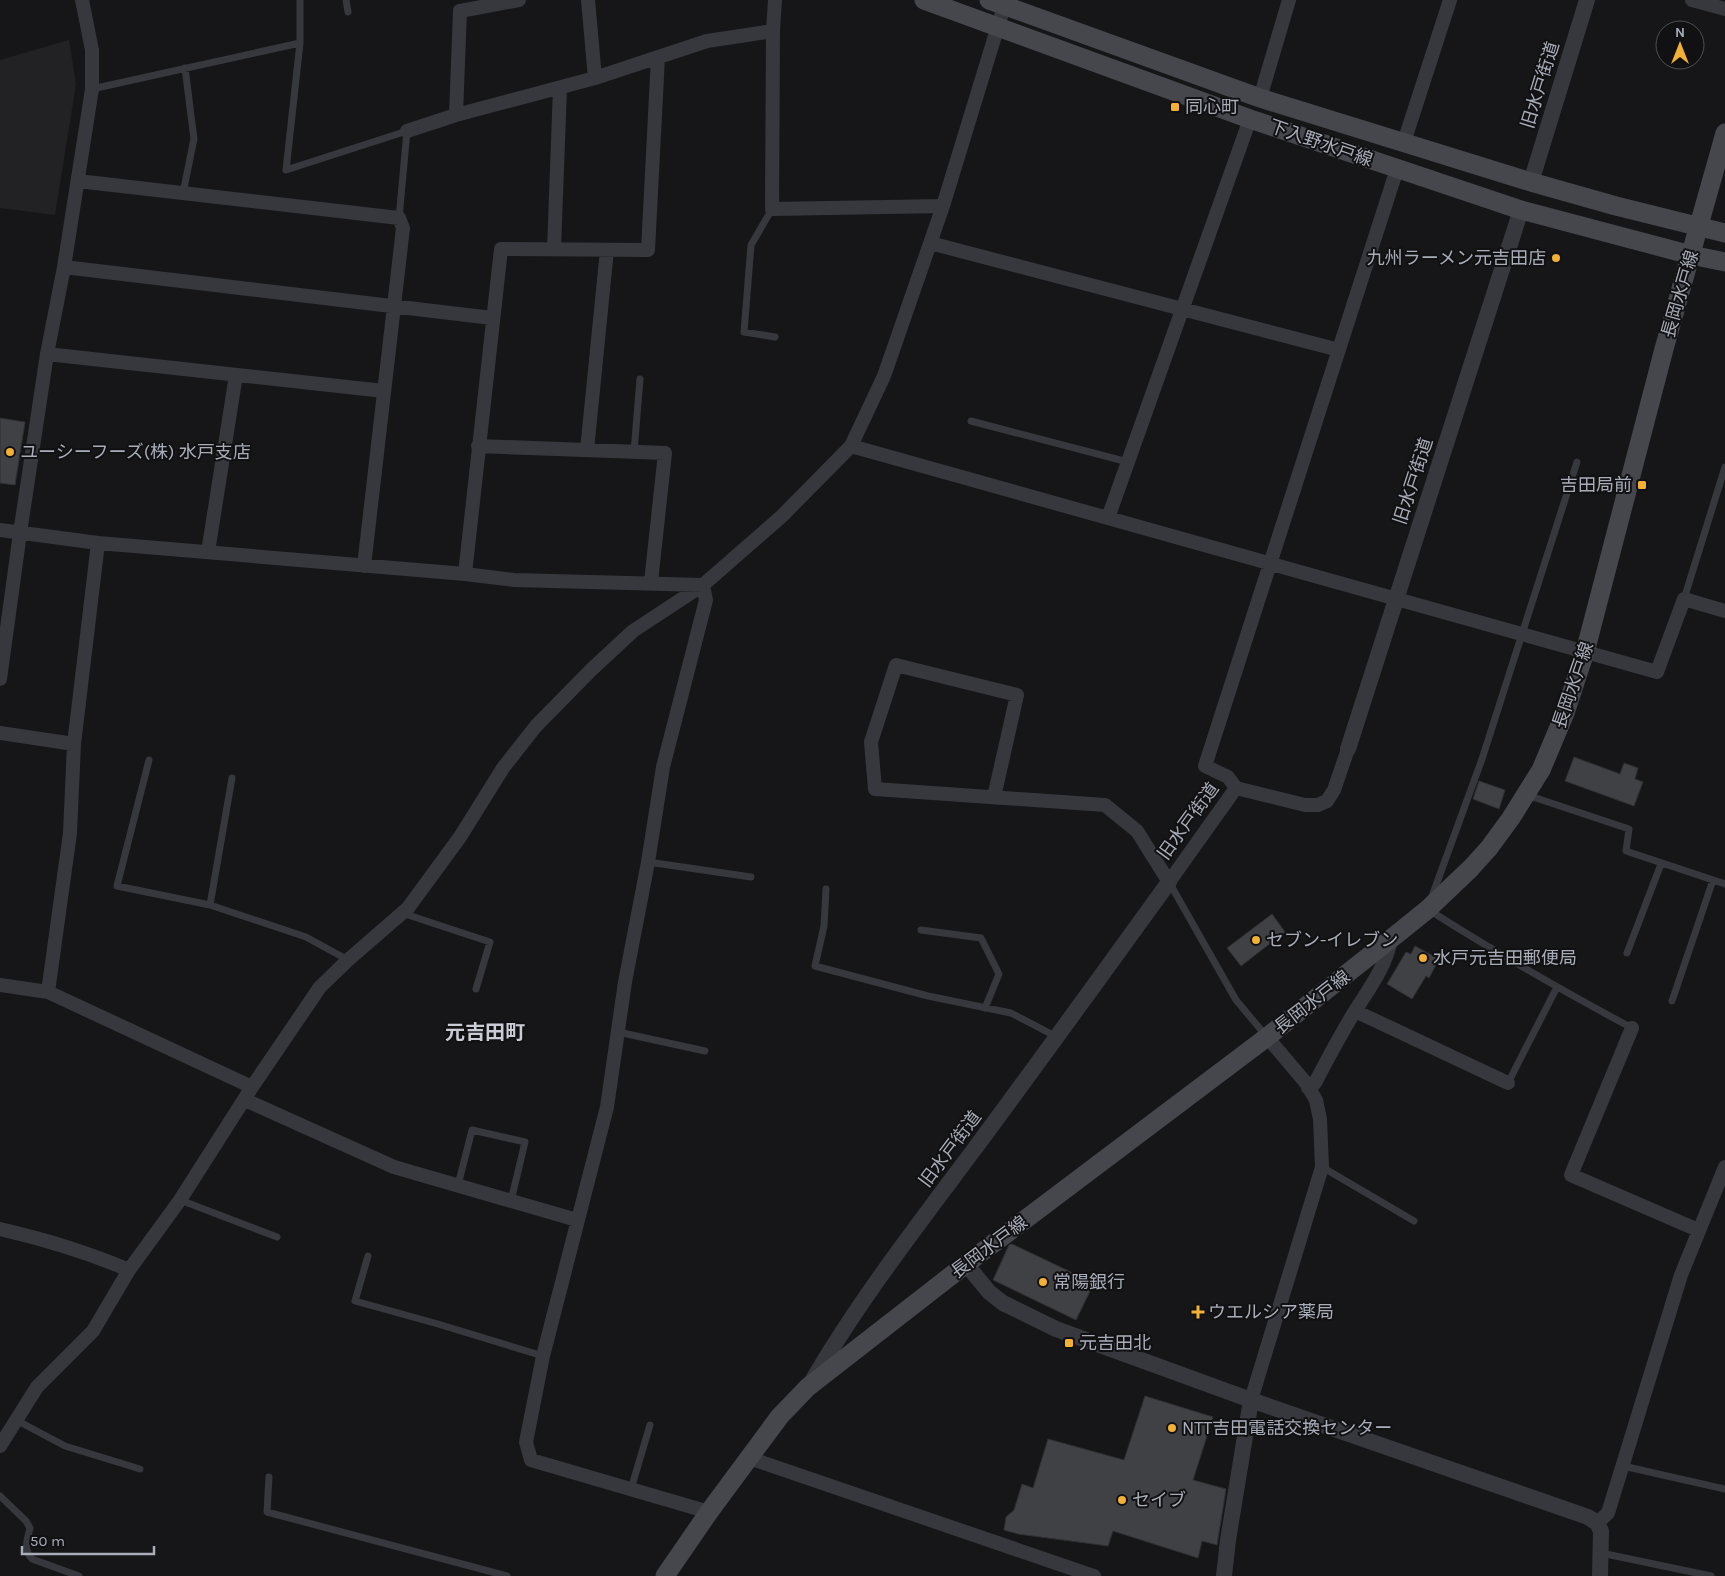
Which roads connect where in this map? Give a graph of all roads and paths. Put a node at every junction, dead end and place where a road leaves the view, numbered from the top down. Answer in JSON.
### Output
{"nodes":[{"id":1,"x":82,"y":0,"type":"edge"},
{"id":2,"x":300,"y":0,"type":"edge"},
{"id":3,"x":346,"y":0,"type":"edge"},
{"id":4,"x":519,"y":0,"type":"edge"},
{"id":5,"x":588,"y":0,"type":"edge"},
{"id":6,"x":775,"y":0,"type":"edge"},
{"id":7,"x":924,"y":0,"type":"edge"},
{"id":8,"x":1289,"y":0,"type":"edge"},
{"id":9,"x":1450,"y":0,"type":"edge"},
{"id":10,"x":1587,"y":0,"type":"edge"},
{"id":11,"x":1692,"y":0,"type":"edge"},
{"id":12,"x":1000,"y":2,"type":"edge"},
{"id":13,"x":1725,"y":9,"type":"edge"},
{"id":14,"x":348,"y":12,"type":"dead end"},
{"id":15,"x":998,"y":28,"type":"junction"},
{"id":16,"x":773,"y":31,"type":"junction"},
{"id":17,"x":300,"y":43,"type":"junction"},
{"id":18,"x":658,"y":57,"type":"junction"},
{"id":19,"x":184,"y":68,"type":"junction"},
{"id":20,"x":595,"y":78,"type":"junction"},
{"id":21,"x":560,"y":88,"type":"junction"},
{"id":22,"x":92,"y":89,"type":"junction"},
{"id":23,"x":1260,"y":98,"type":"junction"},
{"id":24,"x":456,"y":115,"type":"junction"},
{"id":25,"x":1250,"y":119,"type":"junction"},
{"id":26,"x":407,"y":131,"type":"junction"},
{"id":27,"x":1725,"y":134,"type":"edge"},
{"id":28,"x":1404,"y":142,"type":"junction"},
{"id":29,"x":1397,"y":169,"type":"junction"},
{"id":30,"x":78,"y":181,"type":"junction"},
{"id":31,"x":1531,"y":182,"type":"junction"},
{"id":32,"x":183,"y":193,"type":"junction"},
{"id":33,"x":943,"y":206,"type":"junction"},
{"id":34,"x":772,"y":209,"type":"junction"},
{"id":35,"x":1521,"y":210,"type":"junction"},
{"id":36,"x":399,"y":218,"type":"junction"},
{"id":37,"x":1699,"y":227,"type":"junction"},
{"id":38,"x":1725,"y":233,"type":"edge"},
{"id":39,"x":930,"y":243,"type":"junction"},
{"id":40,"x":554,"y":249,"type":"junction"},
{"id":41,"x":607,"y":250,"type":"junction"},
{"id":42,"x":1691,"y":255,"type":"junction"},
{"id":43,"x":1725,"y":262,"type":"edge"},
{"id":44,"x":64,"y":266,"type":"junction"},
{"id":45,"x":394,"y":307,"type":"junction"},
{"id":46,"x":1182,"y":309,"type":"junction"},
{"id":47,"x":492,"y":318,"type":"junction"},
{"id":48,"x":775,"y":337,"type":"dead end"},
{"id":49,"x":1340,"y":350,"type":"junction"},
{"id":50,"x":48,"y":354,"type":"junction"},
{"id":51,"x":236,"y":375,"type":"junction"},
{"id":52,"x":640,"y":379,"type":"dead end"},
{"id":53,"x":384,"y":391,"type":"junction"},
{"id":54,"x":971,"y":421,"type":"dead end"},
{"id":55,"x":478,"y":446,"type":"junction"},
{"id":56,"x":851,"y":446,"type":"junction"},
{"id":57,"x":587,"y":450,"type":"junction"},
{"id":58,"x":634,"y":452,"type":"junction"},
{"id":59,"x":1128,"y":462,"type":"junction"},
{"id":60,"x":1577,"y":462,"type":"dead end"},
{"id":61,"x":1725,"y":467,"type":"edge"},
{"id":62,"x":1108,"y":518,"type":"junction"},
{"id":63,"x":0,"y":530,"type":"edge"},
{"id":64,"x":20,"y":533,"type":"junction"},
{"id":65,"x":98,"y":543,"type":"junction"},
{"id":66,"x":208,"y":552,"type":"junction"},
{"id":67,"x":1271,"y":564,"type":"junction"},
{"id":68,"x":364,"y":566,"type":"junction"},
{"id":69,"x":464,"y":574,"type":"junction"},
{"id":70,"x":651,"y":582,"type":"junction"},
{"id":71,"x":703,"y":585,"type":"junction"},
{"id":72,"x":1396,"y":599,"type":"junction"},
{"id":73,"x":1684,"y":599,"type":"junction"},
{"id":74,"x":1725,"y":611,"type":"edge"},
{"id":75,"x":1522,"y":634,"type":"junction"},
{"id":76,"x":1585,"y":652,"type":"junction"},
{"id":77,"x":0,"y":679,"type":"edge"},
{"id":78,"x":0,"y":733,"type":"edge"},
{"id":79,"x":74,"y":744,"type":"junction"},
{"id":80,"x":1348,"y":749,"type":"joint"},
{"id":81,"x":149,"y":760,"type":"dead end"},
{"id":82,"x":232,"y":778,"type":"dead end"},
{"id":83,"x":1236,"y":788,"type":"junction"},
{"id":84,"x":1527,"y":795,"type":"junction"},
{"id":85,"x":994,"y":797,"type":"junction"},
{"id":86,"x":648,"y":862,"type":"junction"},
{"id":87,"x":1662,"y":864,"type":"junction"},
{"id":88,"x":751,"y":876,"type":"dead end"},
{"id":89,"x":1713,"y":880,"type":"junction"},
{"id":90,"x":1168,"y":882,"type":"junction"},
{"id":91,"x":1725,"y":884,"type":"edge"},
{"id":92,"x":826,"y":889,"type":"dead end"},
{"id":93,"x":210,"y":905,"type":"junction"},
{"id":94,"x":1428,"y":909,"type":"junction"},
{"id":95,"x":402,"y":914,"type":"junction"},
{"id":96,"x":921,"y":930,"type":"dead end"},
{"id":97,"x":1391,"y":939,"type":"junction"},
{"id":98,"x":1627,"y":953,"type":"dead end"},
{"id":99,"x":348,"y":960,"type":"junction"},
{"id":100,"x":0,"y":985,"type":"edge"},
{"id":101,"x":1557,"y":987,"type":"junction"},
{"id":102,"x":476,"y":989,"type":"dead end"},
{"id":103,"x":48,"y":992,"type":"junction"},
{"id":104,"x":1672,"y":1001,"type":"dead end"},
{"id":105,"x":986,"y":1008,"type":"junction"},
{"id":106,"x":1355,"y":1011,"type":"junction"},
{"id":107,"x":1632,"y":1028,"type":"joint"},
{"id":108,"x":618,"y":1032,"type":"junction"},
{"id":109,"x":1267,"y":1037,"type":"junction"},
{"id":110,"x":1057,"y":1038,"type":"junction"},
{"id":111,"x":705,"y":1051,"type":"dead end"},
{"id":112,"x":1508,"y":1083,"type":"joint"},
{"id":113,"x":252,"y":1087,"type":"junction"},
{"id":114,"x":1308,"y":1088,"type":"junction"},
{"id":115,"x":245,"y":1100,"type":"junction"},
{"id":116,"x":1322,"y":1167,"type":"junction"},
{"id":117,"x":1724,"y":1174,"type":"edge"},
{"id":118,"x":458,"y":1186,"type":"junction"},
{"id":119,"x":180,"y":1200,"type":"junction"},
{"id":120,"x":510,"y":1201,"type":"junction"},
{"id":121,"x":577,"y":1220,"type":"junction"},
{"id":122,"x":1414,"y":1221,"type":"dead end"},
{"id":123,"x":0,"y":1229,"type":"edge"},
{"id":124,"x":1698,"y":1230,"type":"junction"},
{"id":125,"x":277,"y":1237,"type":"dead end"},
{"id":126,"x":368,"y":1256,"type":"dead end"},
{"id":127,"x":966,"y":1264,"type":"junction"},
{"id":128,"x":129,"y":1270,"type":"junction"},
{"id":129,"x":542,"y":1356,"type":"junction"},
{"id":130,"x":808,"y":1387,"type":"junction"},
{"id":131,"x":1251,"y":1400,"type":"junction"},
{"id":132,"x":16,"y":1420,"type":"junction"},
{"id":133,"x":650,"y":1425,"type":"dead end"},
{"id":134,"x":0,"y":1446,"type":"edge"},
{"id":135,"x":749,"y":1458,"type":"junction"},
{"id":136,"x":1623,"y":1466,"type":"junction"},
{"id":137,"x":140,"y":1469,"type":"dead end"},
{"id":138,"x":269,"y":1477,"type":"dead end"},
{"id":139,"x":631,"y":1489,"type":"junction"},
{"id":140,"x":1725,"y":1489,"type":"edge"},
{"id":141,"x":0,"y":1496,"type":"edge"},
{"id":142,"x":709,"y":1512,"type":"junction"},
{"id":143,"x":1597,"y":1522,"type":"junction"},
{"id":144,"x":1601,"y":1553,"type":"junction"},
{"id":145,"x":80,"y":1576,"type":"edge"},
{"id":146,"x":507,"y":1576,"type":"edge"},
{"id":147,"x":665,"y":1576,"type":"edge"},
{"id":148,"x":1094,"y":1576,"type":"edge"},
{"id":149,"x":1224,"y":1576,"type":"edge"},
{"id":150,"x":1600,"y":1576,"type":"edge"},
{"id":151,"x":1711,"y":1576,"type":"edge"}],
"edges":[{"from":1,"to":22,"type":"street"},
{"from":2,"to":17,"type":"lane"},
{"from":3,"to":14,"type":"lane"},
{"from":4,"to":24,"type":"street"},
{"from":5,"to":20,"type":"street"},
{"from":6,"to":16,"type":"street"},
{"from":7,"to":15,"type":"main road","name":"下入野水戸線"},
{"from":8,"to":23,"type":"street"},
{"from":9,"to":28,"type":"street"},
{"from":10,"to":31,"type":"street","name":"旧水戸街道"},
{"from":11,"to":13,"type":"street"},
{"from":12,"to":15,"type":"street"},
{"from":12,"to":23,"type":"main road","name":"下入野水戸線"},
{"from":15,"to":25,"type":"main road","name":"下入野水戸線"},
{"from":15,"to":33,"type":"street"},
{"from":16,"to":18,"type":"street"},
{"from":16,"to":34,"type":"street"},
{"from":17,"to":19,"type":"lane"},
{"from":17,"to":26,"type":"lane"},
{"from":18,"to":20,"type":"street"},
{"from":18,"to":41,"type":"street"},
{"from":19,"to":22,"type":"lane"},
{"from":19,"to":32,"type":"lane"},
{"from":20,"to":21,"type":"street"},
{"from":21,"to":24,"type":"street"},
{"from":21,"to":40,"type":"street"},
{"from":22,"to":30,"type":"street"},
{"from":23,"to":28,"type":"main road","name":"下入野水戸線"},
{"from":24,"to":26,"type":"street"},
{"from":25,"to":29,"type":"main road","name":"下入野水戸線"},
{"from":25,"to":46,"type":"street"},
{"from":26,"to":36,"type":"lane"},
{"from":27,"to":37,"type":"main road","name":"長岡水戸線"},
{"from":28,"to":31,"type":"main road","name":"下入野水戸線"},
{"from":29,"to":35,"type":"main road","name":"下入野水戸線"},
{"from":29,"to":49,"type":"street"},
{"from":30,"to":32,"type":"street"},
{"from":30,"to":44,"type":"street"},
{"from":31,"to":37,"type":"main road","name":"下入野水戸線"},
{"from":32,"to":36,"type":"street"},
{"from":33,"to":34,"type":"street"},
{"from":33,"to":39,"type":"street"},
{"from":34,"to":48,"type":"lane"},
{"from":35,"to":42,"type":"main road","name":"下入野水戸線"},
{"from":35,"to":72,"type":"street","name":"旧水戸街道"},
{"from":36,"to":45,"type":"street"},
{"from":37,"to":38,"type":"main road","name":"下入野水戸線"},
{"from":37,"to":42,"type":"main road","name":"長岡水戸線"},
{"from":39,"to":46,"type":"street"},
{"from":39,"to":56,"type":"street"},
{"from":40,"to":41,"type":"street"},
{"from":40,"to":47,"type":"street"},
{"from":41,"to":57,"type":"street"},
{"from":42,"to":43,"type":"main road","name":"下入野水戸線"},
{"from":42,"to":76,"type":"main road","name":"長岡水戸線"},
{"from":44,"to":45,"type":"street"},
{"from":44,"to":50,"type":"street"},
{"from":45,"to":47,"type":"street"},
{"from":45,"to":53,"type":"street"},
{"from":46,"to":49,"type":"street"},
{"from":46,"to":59,"type":"street"},
{"from":47,"to":55,"type":"street"},
{"from":49,"to":67,"type":"street"},
{"from":50,"to":51,"type":"street"},
{"from":50,"to":64,"type":"street"},
{"from":51,"to":53,"type":"street"},
{"from":51,"to":66,"type":"street"},
{"from":52,"to":58,"type":"lane"},
{"from":53,"to":68,"type":"street"},
{"from":54,"to":59,"type":"lane"},
{"from":55,"to":57,"type":"street"},
{"from":55,"to":69,"type":"street"},
{"from":56,"to":62,"type":"street"},
{"from":56,"to":71,"type":"street"},
{"from":57,"to":58,"type":"street"},
{"from":58,"to":70,"type":"street"},
{"from":59,"to":62,"type":"street"},
{"from":60,"to":75,"type":"lane"},
{"from":61,"to":73,"type":"lane"},
{"from":62,"to":67,"type":"street"},
{"from":63,"to":64,"type":"street"},
{"from":64,"to":65,"type":"street"},
{"from":64,"to":77,"type":"street"},
{"from":65,"to":66,"type":"street"},
{"from":65,"to":79,"type":"street"},
{"from":66,"to":68,"type":"street"},
{"from":67,"to":72,"type":"street"},
{"from":67,"to":83,"type":"street"},
{"from":68,"to":69,"type":"street"},
{"from":69,"to":70,"type":"street"},
{"from":70,"to":71,"type":"street"},
{"from":71,"to":86,"type":"street"},
{"from":71,"to":95,"type":"street"},
{"from":72,"to":75,"type":"street"},
{"from":72,"to":80,"type":"street","name":"旧水戸街道"},
{"from":73,"to":74,"type":"street"},
{"from":73,"to":76,"type":"street"},
{"from":75,"to":76,"type":"street"},
{"from":75,"to":94,"type":"lane"},
{"from":76,"to":84,"type":"main road","name":"長岡水戸線"},
{"from":78,"to":79,"type":"street"},
{"from":79,"to":103,"type":"street"},
{"from":80,"to":83,"type":"street","name":"旧水戸街道"},
{"from":81,"to":93,"type":"lane"},
{"from":82,"to":93,"type":"lane"},
{"from":83,"to":90,"type":"street","name":"旧水戸街道"},
{"from":84,"to":87,"type":"lane"},
{"from":84,"to":94,"type":"main road","name":"長岡水戸線"},
{"from":85,"to":85,"type":"street"},
{"from":85,"to":90,"type":"street"},
{"from":86,"to":88,"type":"lane"},
{"from":86,"to":108,"type":"street"},
{"from":87,"to":89,"type":"lane"},
{"from":87,"to":98,"type":"lane"},
{"from":89,"to":91,"type":"lane"},
{"from":89,"to":104,"type":"lane"},
{"from":90,"to":109,"type":"lane"},
{"from":90,"to":110,"type":"street","name":"旧水戸街道"},
{"from":92,"to":105,"type":"lane"},
{"from":93,"to":99,"type":"lane"},
{"from":94,"to":97,"type":"main road","name":"長岡水戸線"},
{"from":94,"to":101,"type":"lane"},
{"from":95,"to":99,"type":"street"},
{"from":95,"to":102,"type":"lane"},
{"from":96,"to":105,"type":"lane"},
{"from":97,"to":106,"type":"street"},
{"from":97,"to":109,"type":"main road","name":"長岡水戸線"},
{"from":99,"to":113,"type":"street"},
{"from":100,"to":103,"type":"street"},
{"from":101,"to":107,"type":"lane"},
{"from":101,"to":112,"type":"lane"},
{"from":103,"to":113,"type":"street"},
{"from":105,"to":110,"type":"lane"},
{"from":106,"to":112,"type":"street"},
{"from":106,"to":114,"type":"street"},
{"from":107,"to":124,"type":"street"},
{"from":108,"to":111,"type":"lane"},
{"from":108,"to":121,"type":"street"},
{"from":109,"to":114,"type":"street"},
{"from":109,"to":127,"type":"main road","name":"長岡水戸線"},
{"from":110,"to":130,"type":"street","name":"旧水戸街道"},
{"from":113,"to":115,"type":"street"},
{"from":114,"to":116,"type":"street"},
{"from":115,"to":118,"type":"street"},
{"from":115,"to":119,"type":"street"},
{"from":116,"to":122,"type":"lane"},
{"from":116,"to":131,"type":"street"},
{"from":117,"to":124,"type":"street"},
{"from":118,"to":120,"type":"street"},
{"from":118,"to":120,"type":"lane"},
{"from":119,"to":125,"type":"lane"},
{"from":119,"to":128,"type":"street"},
{"from":120,"to":121,"type":"street"},
{"from":121,"to":129,"type":"street"},
{"from":123,"to":128,"type":"street"},
{"from":124,"to":136,"type":"street"},
{"from":126,"to":129,"type":"lane"},
{"from":127,"to":130,"type":"main road","name":"長岡水戸線"},
{"from":127,"to":131,"type":"street"},
{"from":128,"to":132,"type":"street"},
{"from":129,"to":139,"type":"street"},
{"from":130,"to":135,"type":"main road","name":"長岡水戸線"},
{"from":131,"to":143,"type":"street"},
{"from":131,"to":149,"type":"street"},
{"from":132,"to":134,"type":"street"},
{"from":132,"to":137,"type":"lane"},
{"from":133,"to":139,"type":"lane"},
{"from":135,"to":142,"type":"main road","name":"長岡水戸線"},
{"from":135,"to":148,"type":"street"},
{"from":136,"to":140,"type":"lane"},
{"from":136,"to":143,"type":"street"},
{"from":138,"to":146,"type":"lane"},
{"from":139,"to":142,"type":"street"},
{"from":141,"to":145,"type":"lane"},
{"from":142,"to":147,"type":"main road","name":"長岡水戸線"},
{"from":143,"to":144,"type":"street"},
{"from":144,"to":150,"type":"street"},
{"from":144,"to":151,"type":"lane"}]}
